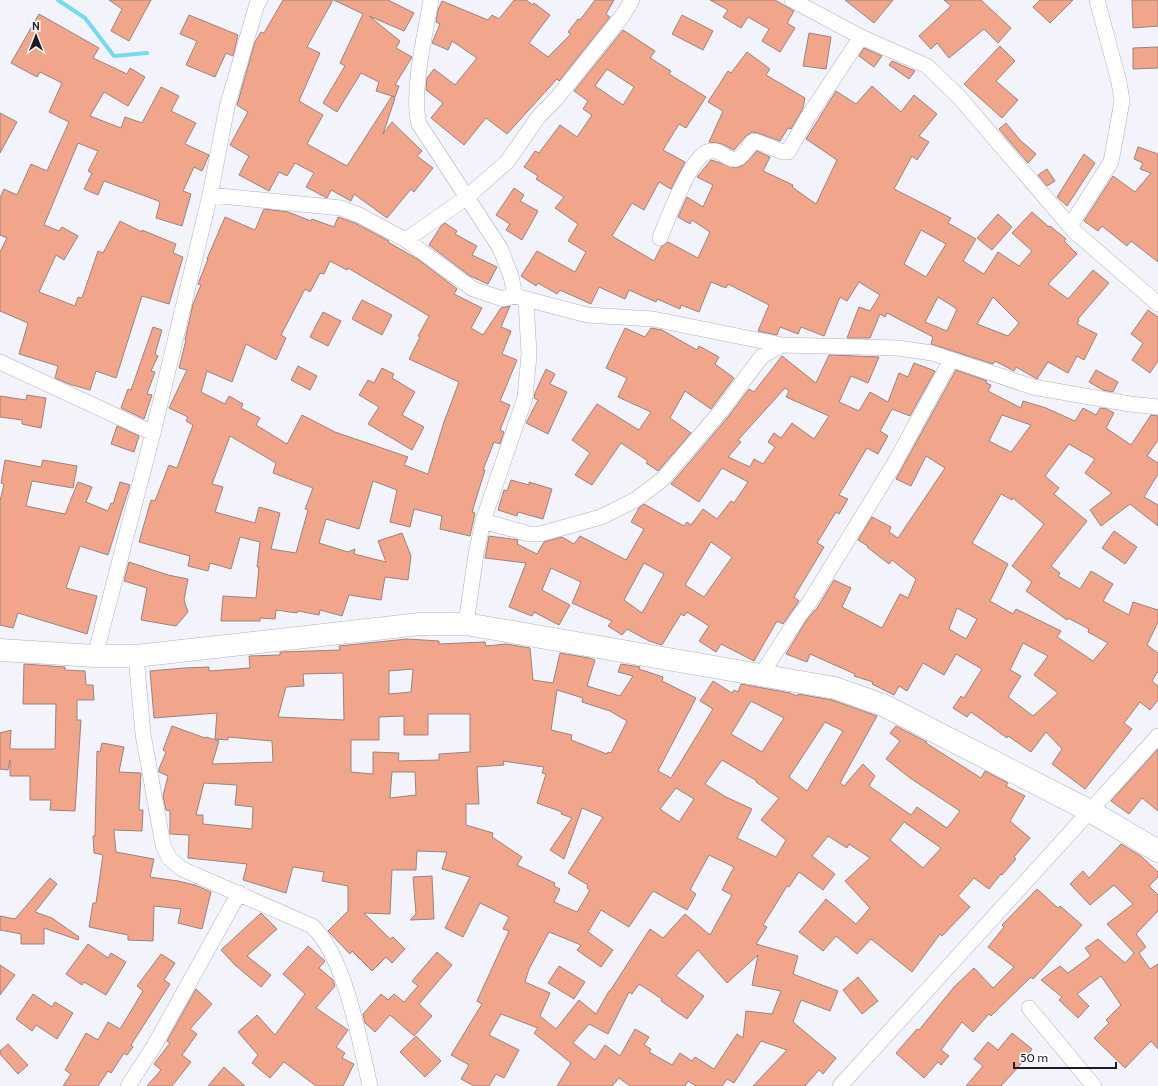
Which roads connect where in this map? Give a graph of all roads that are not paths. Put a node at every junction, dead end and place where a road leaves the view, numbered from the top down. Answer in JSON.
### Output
{"nodes":[{"id":1,"x":431,"y":0,"type":"edge"},
{"id":2,"x":632,"y":0,"type":"edge"},
{"id":3,"x":792,"y":0,"type":"edge"},
{"id":4,"x":1098,"y":0,"type":"edge"},
{"id":5,"x":255,"y":1,"type":"edge"},
{"id":6,"x":861,"y":37,"type":"junction"},
{"id":7,"x":210,"y":195,"type":"junction"},
{"id":8,"x":467,"y":197,"type":"junction"},
{"id":9,"x":1070,"y":226,"type":"junction"},
{"id":10,"x":660,"y":238,"type":"dead end"},
{"id":11,"x":406,"y":240,"type":"junction"},
{"id":12,"x":520,"y":297,"type":"junction"},
{"id":13,"x":1158,"y":304,"type":"edge"},
{"id":14,"x":782,"y":345,"type":"junction"},
{"id":15,"x":951,"y":360,"type":"junction"},
{"id":16,"x":0,"y":362,"type":"edge"},
{"id":17,"x":1158,"y":407,"type":"edge"},
{"id":18,"x":153,"y":433,"type":"junction"},
{"id":19,"x":483,"y":521,"type":"junction"},
{"id":20,"x":466,"y":624,"type":"junction"},
{"id":21,"x":0,"y":650,"type":"edge"},
{"id":22,"x":95,"y":656,"type":"junction"},
{"id":23,"x":136,"y":656,"type":"junction"},
{"id":24,"x":761,"y":676,"type":"junction"},
{"id":25,"x":1158,"y":736,"type":"edge"},
{"id":26,"x":1090,"y":811,"type":"junction"},
{"id":27,"x":1158,"y":851,"type":"edge"},
{"id":28,"x":239,"y":893,"type":"junction"},
{"id":29,"x":1029,"y":1008,"type":"dead end"},
{"id":30,"x":128,"y":1086,"type":"edge"},
{"id":31,"x":370,"y":1086,"type":"edge"},
{"id":32,"x":840,"y":1086,"type":"edge"},
{"id":33,"x":1094,"y":1086,"type":"edge"}],
"edges":[{"from":1,"to":8,"type":"street"},
{"from":2,"to":8,"type":"street"},
{"from":3,"to":6,"type":"street"},
{"from":4,"to":9,"type":"street"},
{"from":5,"to":7,"type":"street"},
{"from":6,"to":9,"type":"street"},
{"from":6,"to":10,"type":"street"},
{"from":7,"to":11,"type":"street"},
{"from":7,"to":18,"type":"street"},
{"from":8,"to":11,"type":"street"},
{"from":8,"to":12,"type":"street"},
{"from":9,"to":13,"type":"street"},
{"from":11,"to":12,"type":"street"},
{"from":12,"to":14,"type":"street"},
{"from":12,"to":19,"type":"street"},
{"from":14,"to":15,"type":"street"},
{"from":14,"to":19,"type":"street"},
{"from":15,"to":17,"type":"street"},
{"from":15,"to":24,"type":"street"},
{"from":16,"to":18,"type":"street"},
{"from":18,"to":22,"type":"street"},
{"from":19,"to":20,"type":"street"},
{"from":20,"to":23,"type":"street"},
{"from":20,"to":24,"type":"street"},
{"from":21,"to":22,"type":"street"},
{"from":22,"to":23,"type":"street"},
{"from":23,"to":28,"type":"street"},
{"from":24,"to":26,"type":"street"},
{"from":25,"to":26,"type":"street"},
{"from":26,"to":27,"type":"street"},
{"from":26,"to":32,"type":"street"},
{"from":28,"to":30,"type":"street"},
{"from":28,"to":31,"type":"street"},
{"from":29,"to":33,"type":"street"}]}
